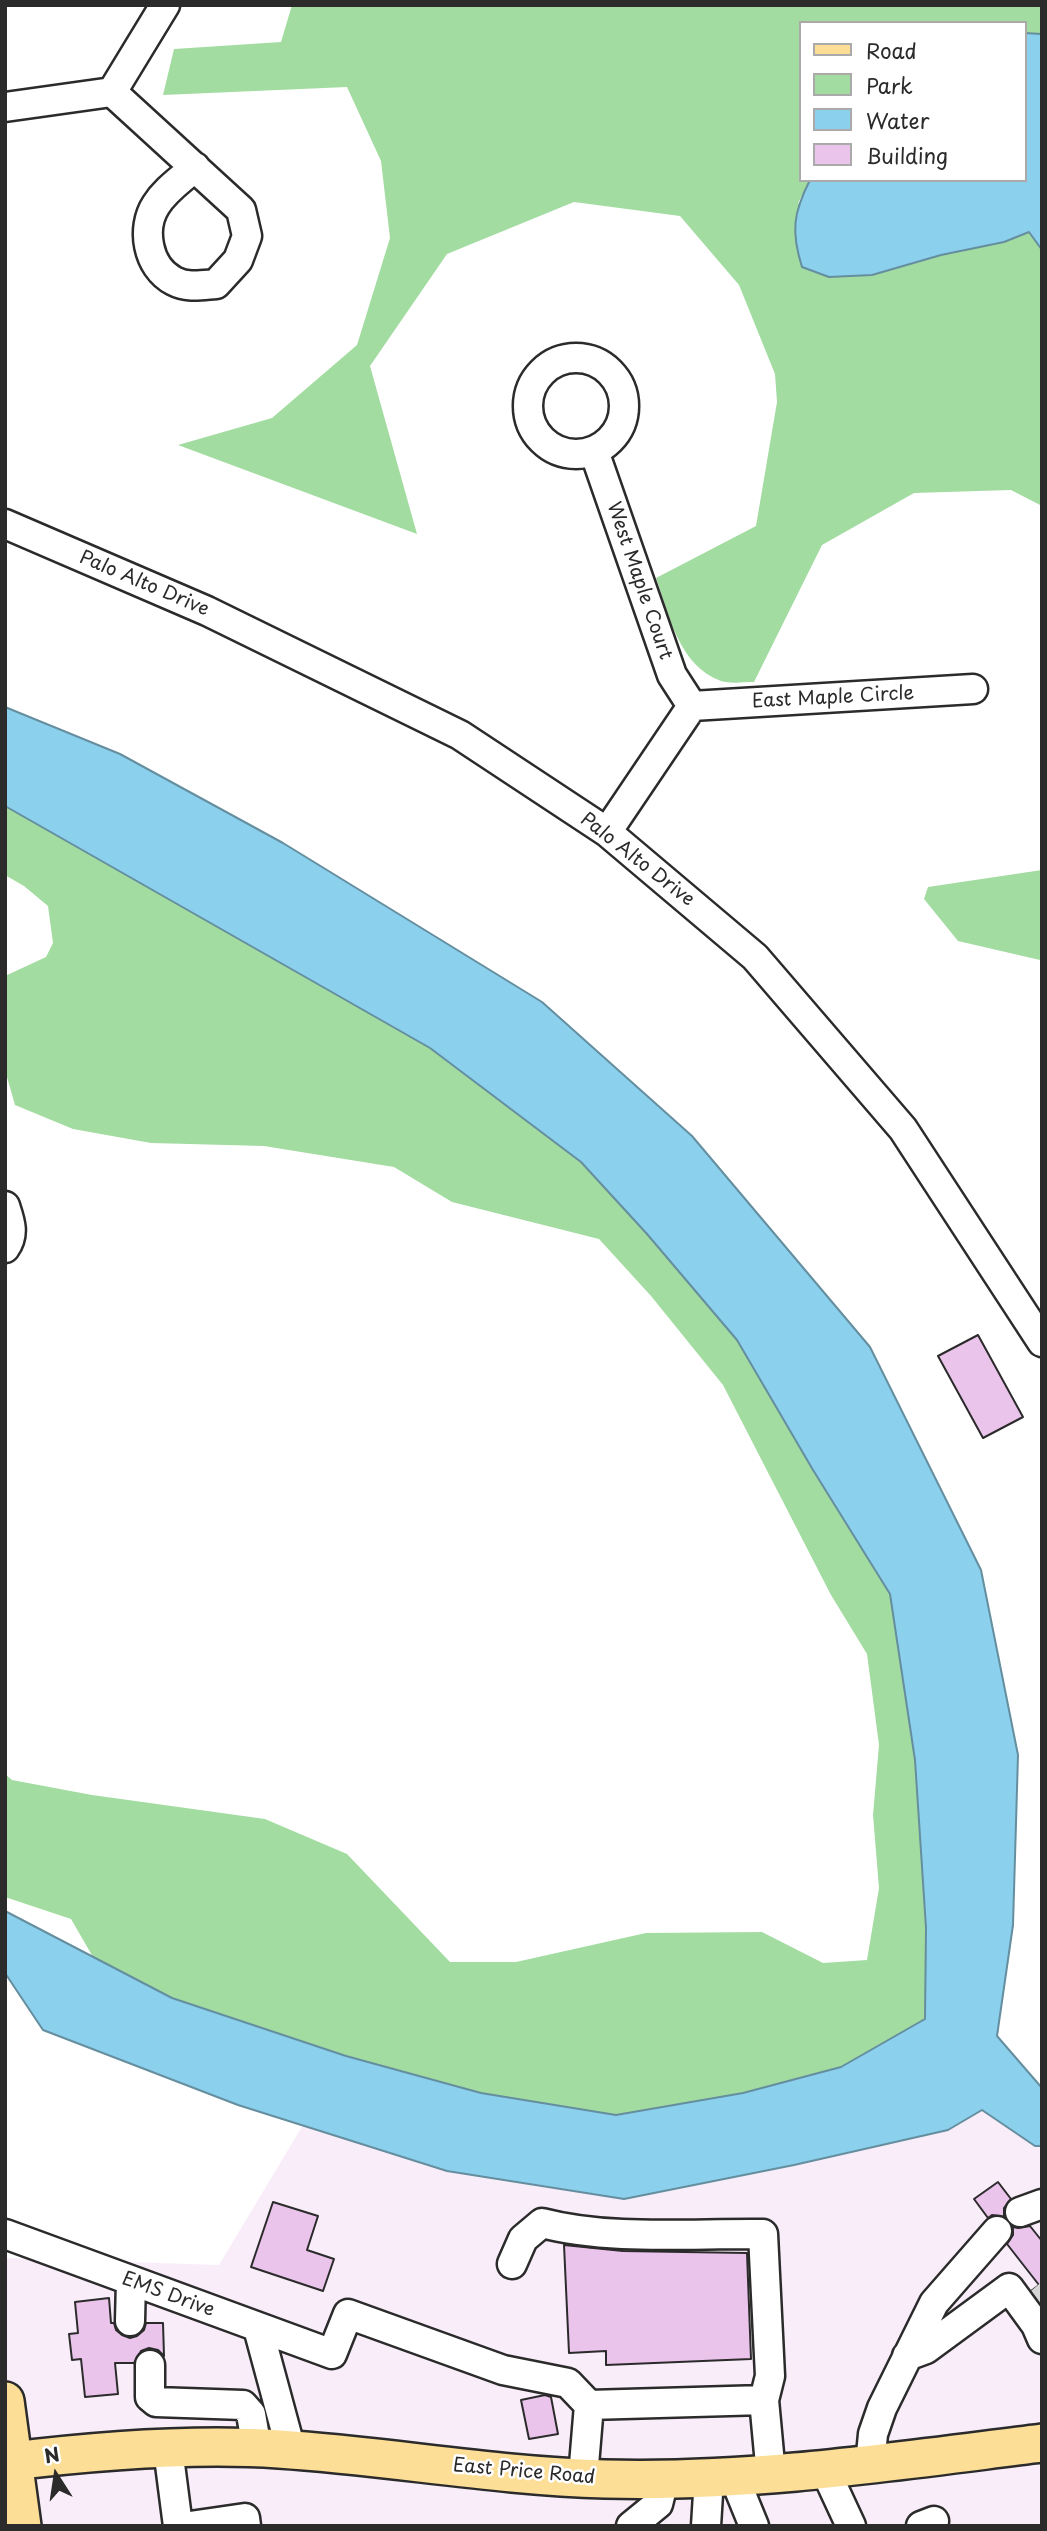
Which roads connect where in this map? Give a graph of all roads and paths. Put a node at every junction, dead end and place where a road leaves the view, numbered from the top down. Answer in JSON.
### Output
{"nodes":[{"id":1,"x":165,"y":5,"type":"edge"},
{"id":2,"x":112,"y":92,"type":"junction"},
{"id":3,"x":5,"y":107,"type":"edge"},
{"id":4,"x":195,"y":167,"type":"dead end"},
{"id":5,"x":594,"y":452,"type":"dead end"},
{"id":6,"x":5,"y":524,"type":"edge"},
{"id":7,"x":974,"y":689,"type":"dead end"},
{"id":8,"x":692,"y":706,"type":"junction"},
{"id":9,"x":607,"y":832,"type":"junction"},
{"id":10,"x":5,"y":1206,"type":"edge"},
{"id":11,"x":5,"y":1248,"type":"edge"},
{"id":12,"x":1042,"y":1342,"type":"edge"},
{"id":13,"x":997,"y":2231,"type":"dead end"},
{"id":14,"x":5,"y":2235,"type":"edge"},
{"id":15,"x":512,"y":2264,"type":"dead end"},
{"id":16,"x":140,"y":2285,"type":"junction"},
{"id":17,"x":140,"y":2320,"type":"dead end"},
{"id":18,"x":258,"y":2328,"type":"junction"},
{"id":19,"x":1042,"y":2337,"type":"edge"},
{"id":20,"x":907,"y":2356,"type":"junction"},
{"id":21,"x":150,"y":2365,"type":"dead end"},
{"id":22,"x":276,"y":2395,"type":"junction"},
{"id":23,"x":764,"y":2400,"type":"junction"},
{"id":24,"x":5,"y":2401,"type":"edge"},
{"id":25,"x":243,"y":2405,"type":"junction"},
{"id":26,"x":589,"y":2405,"type":"junction"},
{"id":27,"x":1042,"y":2443,"type":"edge"},
{"id":28,"x":168,"y":2449,"type":"junction"},
{"id":29,"x":274,"y":2449,"type":"junction"},
{"id":30,"x":9,"y":2462,"type":"edge"},
{"id":31,"x":870,"y":2465,"type":"junction"},
{"id":32,"x":825,"y":2470,"type":"junction"},
{"id":33,"x":771,"y":2474,"type":"junction"},
{"id":34,"x":583,"y":2477,"type":"junction"},
{"id":35,"x":722,"y":2478,"type":"junction"},
{"id":36,"x":664,"y":2480,"type":"junction"},
{"id":37,"x":201,"y":2525,"type":"edge"},
{"id":38,"x":22,"y":2526,"type":"edge"},
{"id":39,"x":178,"y":2526,"type":"edge"},
{"id":40,"x":246,"y":2526,"type":"edge"},
{"id":41,"x":631,"y":2526,"type":"edge"},
{"id":42,"x":706,"y":2526,"type":"edge"},
{"id":43,"x":754,"y":2526,"type":"edge"},
{"id":44,"x":851,"y":2526,"type":"edge"}],
"edges":[{"from":1,"to":2,"type":"street"},
{"from":2,"to":3,"type":"street"},
{"from":2,"to":4,"type":"street"},
{"from":5,"to":8,"type":"street","name":"West Maple Court"},
{"from":6,"to":9,"type":"street","name":"Palo Alto Drive"},
{"from":7,"to":8,"type":"street","name":"East Maple Circle"},
{"from":8,"to":9,"type":"street"},
{"from":9,"to":12,"type":"street","name":"Palo Alto Drive"},
{"from":10,"to":11,"type":"street"},
{"from":13,"to":20,"type":"street"},
{"from":14,"to":16,"type":"street","name":"EMS Drive"},
{"from":15,"to":23,"type":"street"},
{"from":16,"to":17,"type":"street"},
{"from":16,"to":18,"type":"street","name":"EMS Drive"},
{"from":18,"to":22,"type":"street"},
{"from":18,"to":26,"type":"street","name":"EMS Drive"},
{"from":19,"to":20,"type":"street"},
{"from":20,"to":31,"type":"street"},
{"from":21,"to":25,"type":"street"},
{"from":22,"to":25,"type":"street"},
{"from":22,"to":29,"type":"street"},
{"from":23,"to":26,"type":"street"},
{"from":23,"to":33,"type":"street"},
{"from":24,"to":30,"type":"main road"},
{"from":25,"to":29,"type":"street"},
{"from":26,"to":34,"type":"street"},
{"from":27,"to":31,"type":"main road","name":"East Price Road"},
{"from":28,"to":29,"type":"main road","name":"East Price Road"},
{"from":28,"to":30,"type":"main road","name":"East Price Road"},
{"from":28,"to":39,"type":"street"},
{"from":29,"to":34,"type":"main road","name":"East Price Road"},
{"from":30,"to":38,"type":"main road"},
{"from":31,"to":32,"type":"main road","name":"East Price Road"},
{"from":32,"to":33,"type":"main road","name":"East Price Road"},
{"from":32,"to":44,"type":"street"},
{"from":33,"to":35,"type":"main road","name":"East Price Road"},
{"from":34,"to":36,"type":"main road","name":"East Price Road"},
{"from":35,"to":36,"type":"main road","name":"East Price Road"},
{"from":35,"to":42,"type":"street"},
{"from":35,"to":43,"type":"street"},
{"from":36,"to":41,"type":"street"},
{"from":37,"to":40,"type":"street"}]}
